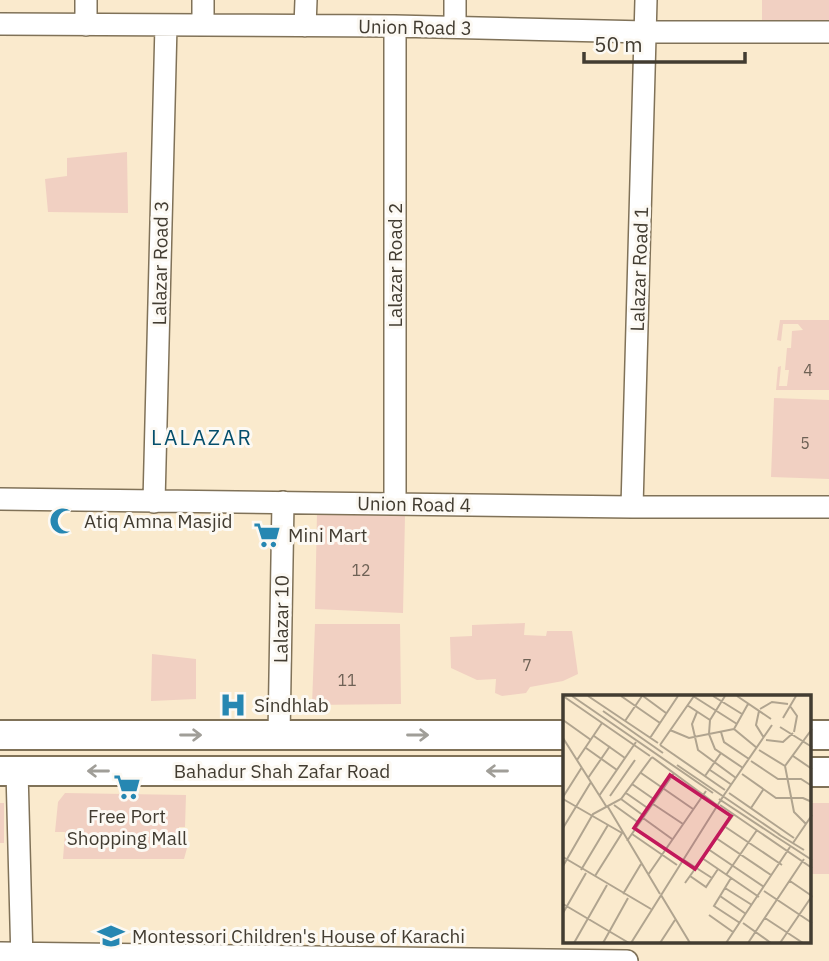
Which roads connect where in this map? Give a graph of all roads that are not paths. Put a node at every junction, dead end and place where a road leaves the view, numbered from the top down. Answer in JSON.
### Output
{"nodes":[{"id":1,"x":86,"y":0,"type":"edge"},
{"id":2,"x":203,"y":0,"type":"edge"},
{"id":3,"x":306,"y":0,"type":"edge"},
{"id":4,"x":455,"y":0,"type":"edge"},
{"id":5,"x":646,"y":0,"type":"edge"},
{"id":6,"x":0,"y":24,"type":"edge"},
{"id":7,"x":86,"y":25,"type":"junction"},
{"id":8,"x":166,"y":25,"type":"junction"},
{"id":9,"x":203,"y":25,"type":"junction"},
{"id":10,"x":305,"y":26,"type":"junction"},
{"id":11,"x":395,"y":26,"type":"junction"},
{"id":12,"x":454,"y":27,"type":"junction"},
{"id":13,"x":646,"y":32,"type":"junction"},
{"id":14,"x":829,"y":32,"type":"edge"},
{"id":15,"x":0,"y":499,"type":"edge"},
{"id":16,"x":154,"y":502,"type":"junction"},
{"id":17,"x":283,"y":502,"type":"junction"},
{"id":18,"x":395,"y":504,"type":"junction"},
{"id":19,"x":632,"y":507,"type":"junction"},
{"id":20,"x":829,"y":507,"type":"edge"},
{"id":21,"x":0,"y":735,"type":"edge"},
{"id":22,"x":279,"y":735,"type":"junction"},
{"id":23,"x":563,"y":735,"type":"edge"},
{"id":24,"x":9,"y":771,"type":"edge"},
{"id":25,"x":563,"y":771,"type":"edge"},
{"id":26,"x":570,"y":951,"type":"edge"},
{"id":27,"x":0,"y":953,"type":"edge"},
{"id":28,"x":22,"y":957,"type":"edge"},
{"id":29,"x":163,"y":958,"type":"edge"},
{"id":30,"x":310,"y":959,"type":"edge"},
{"id":31,"x":486,"y":960,"type":"edge"},
{"id":32,"x":627,"y":961,"type":"edge"}],
"edges":[{"from":1,"to":7,"type":"street"},
{"from":2,"to":9,"type":"street"},
{"from":3,"to":10,"type":"street"},
{"from":4,"to":12,"type":"street"},
{"from":5,"to":13,"type":"street","name":"Lalazar Road 1"},
{"from":6,"to":7,"type":"street","name":"Union Road 3"},
{"from":7,"to":8,"type":"street","name":"Union Road 3"},
{"from":8,"to":9,"type":"street","name":"Union Road 3"},
{"from":8,"to":16,"type":"street","name":"Lalazar Road 3"},
{"from":9,"to":10,"type":"street","name":"Union Road 3"},
{"from":10,"to":11,"type":"street","name":"Union Road 3"},
{"from":11,"to":12,"type":"street","name":"Union Road 3"},
{"from":11,"to":18,"type":"street","name":"Lalazar Road 2"},
{"from":12,"to":13,"type":"street","name":"Union Road 3"},
{"from":13,"to":14,"type":"street","name":"Union Road 3"},
{"from":13,"to":19,"type":"street","name":"Lalazar Road 1"},
{"from":15,"to":16,"type":"street","name":"Union Road 4"},
{"from":16,"to":17,"type":"street","name":"Union Road 4"},
{"from":17,"to":18,"type":"street","name":"Union Road 4"},
{"from":17,"to":22,"type":"street","name":"Lalazar 10"},
{"from":18,"to":19,"type":"street","name":"Union Road 4"},
{"from":19,"to":20,"type":"street","name":"Union Road 4"},
{"from":21,"to":22,"type":"main road","name":"Bahadur Shah Zafar Road","one_way":true},
{"from":22,"to":23,"type":"main road","name":"Bahadur Shah Zafar Road","one_way":true},
{"from":25,"to":24,"type":"main road","name":"Bahadur Shah Zafar Road","one_way":true},
{"from":24,"to":28,"type":"street"},
{"from":26,"to":31,"type":"street"},
{"from":26,"to":32,"type":"street"},
{"from":27,"to":28,"type":"street"},
{"from":28,"to":29,"type":"street"},
{"from":29,"to":30,"type":"street"},
{"from":30,"to":31,"type":"street"}]}
